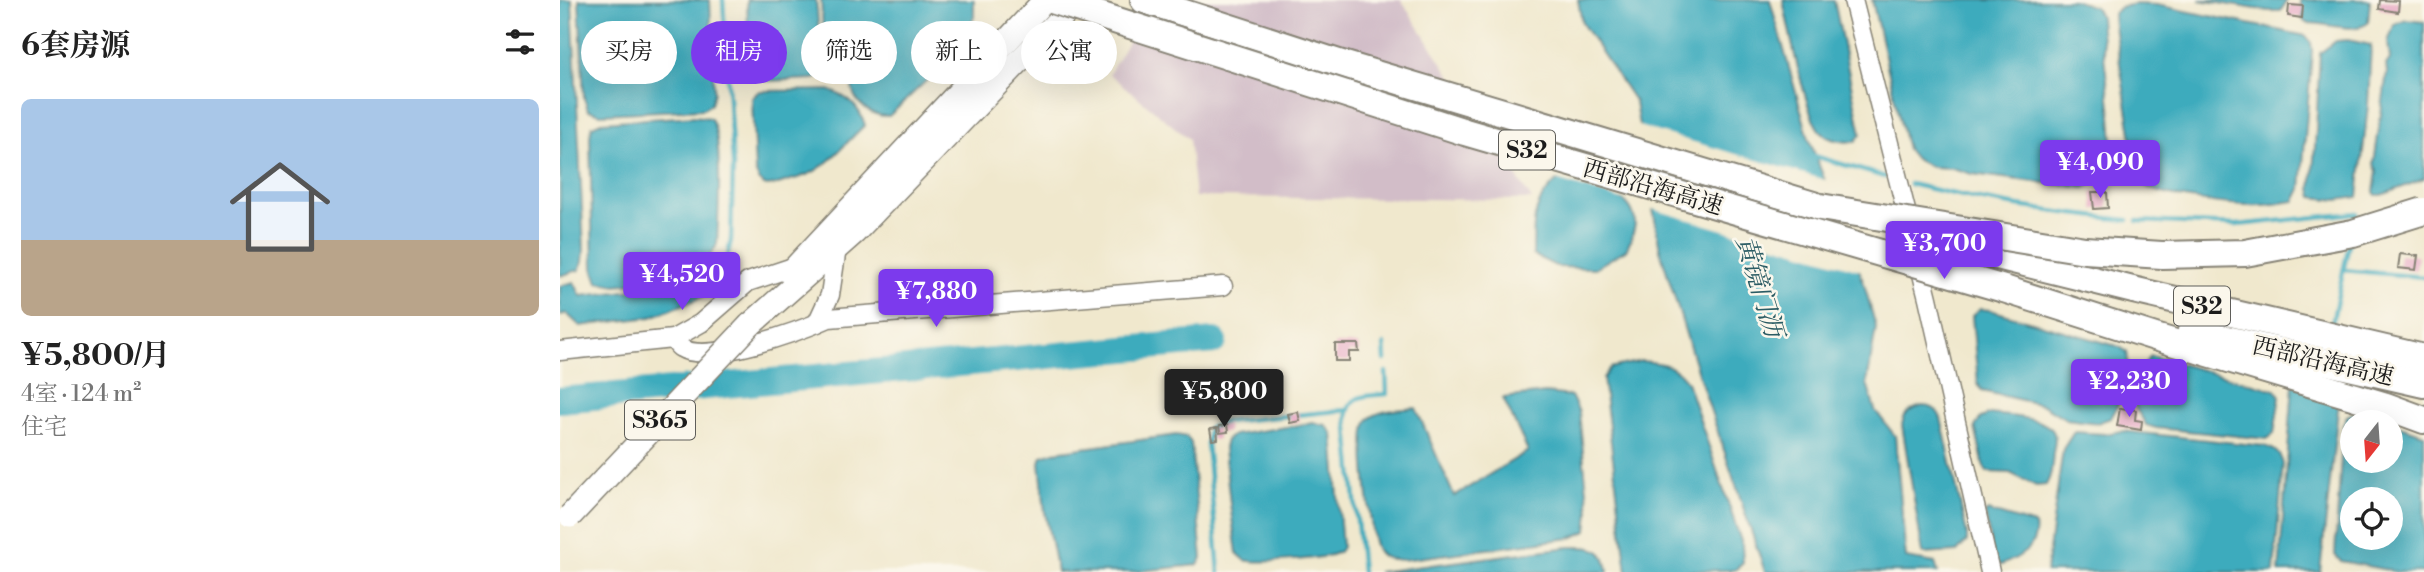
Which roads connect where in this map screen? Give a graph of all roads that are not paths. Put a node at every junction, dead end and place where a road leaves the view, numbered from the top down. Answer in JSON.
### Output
{"nodes":[{"id":1,"x":1045,"y":0,"type":"edge"},
{"id":2,"x":1052,"y":0,"type":"edge"},
{"id":3,"x":1078,"y":0,"type":"edge"},
{"id":4,"x":1144,"y":0,"type":"edge"},
{"id":5,"x":1853,"y":0,"type":"edge"},
{"id":6,"x":1820,"y":207,"type":"junction"},
{"id":7,"x":2424,"y":211,"type":"edge"},
{"id":8,"x":837,"y":248,"type":"junction"},
{"id":9,"x":796,"y":266,"type":"junction"},
{"id":10,"x":1223,"y":286,"type":"dead end"},
{"id":11,"x":2004,"y":289,"type":"junction"},
{"id":12,"x":817,"y":323,"type":"junction"},
{"id":13,"x":750,"y":325,"type":"junction"},
{"id":14,"x":673,"y":339,"type":"junction"},
{"id":15,"x":560,"y":351,"type":"edge"},
{"id":16,"x":2424,"y":358,"type":"edge"},
{"id":17,"x":2424,"y":384,"type":"edge"},
{"id":18,"x":2424,"y":420,"type":"edge"},
{"id":19,"x":565,"y":521,"type":"edge"},
{"id":20,"x":1990,"y":572,"type":"edge"}],
"edges":[{"from":1,"to":9,"type":"main road"},
{"from":2,"to":11,"type":"highway","name":"西部沿海高速","number":"S32","bridge":true},
{"from":3,"to":8,"type":"main road"},
{"from":4,"to":6,"type":"highway","name":"西部沿海高速","number":"S32"},
{"from":5,"to":20,"type":"street"},
{"from":6,"to":7,"type":"highway","bridge":true},
{"from":6,"to":16,"type":"highway","name":"西部沿海高速","number":"S32","bridge":true},
{"from":8,"to":12,"type":"street"},
{"from":8,"to":13,"type":"main road"},
{"from":9,"to":13,"type":"main road"},
{"from":9,"to":14,"type":"street"},
{"from":10,"to":12,"type":"street"},
{"from":11,"to":17,"type":"highway","name":"西部沿海高速","number":"S32"},
{"from":11,"to":18,"type":"highway"},
{"from":12,"to":14,"type":"street"},
{"from":13,"to":19,"type":"main road","number":"S365","bridge":true},
{"from":14,"to":15,"type":"street"}]}
